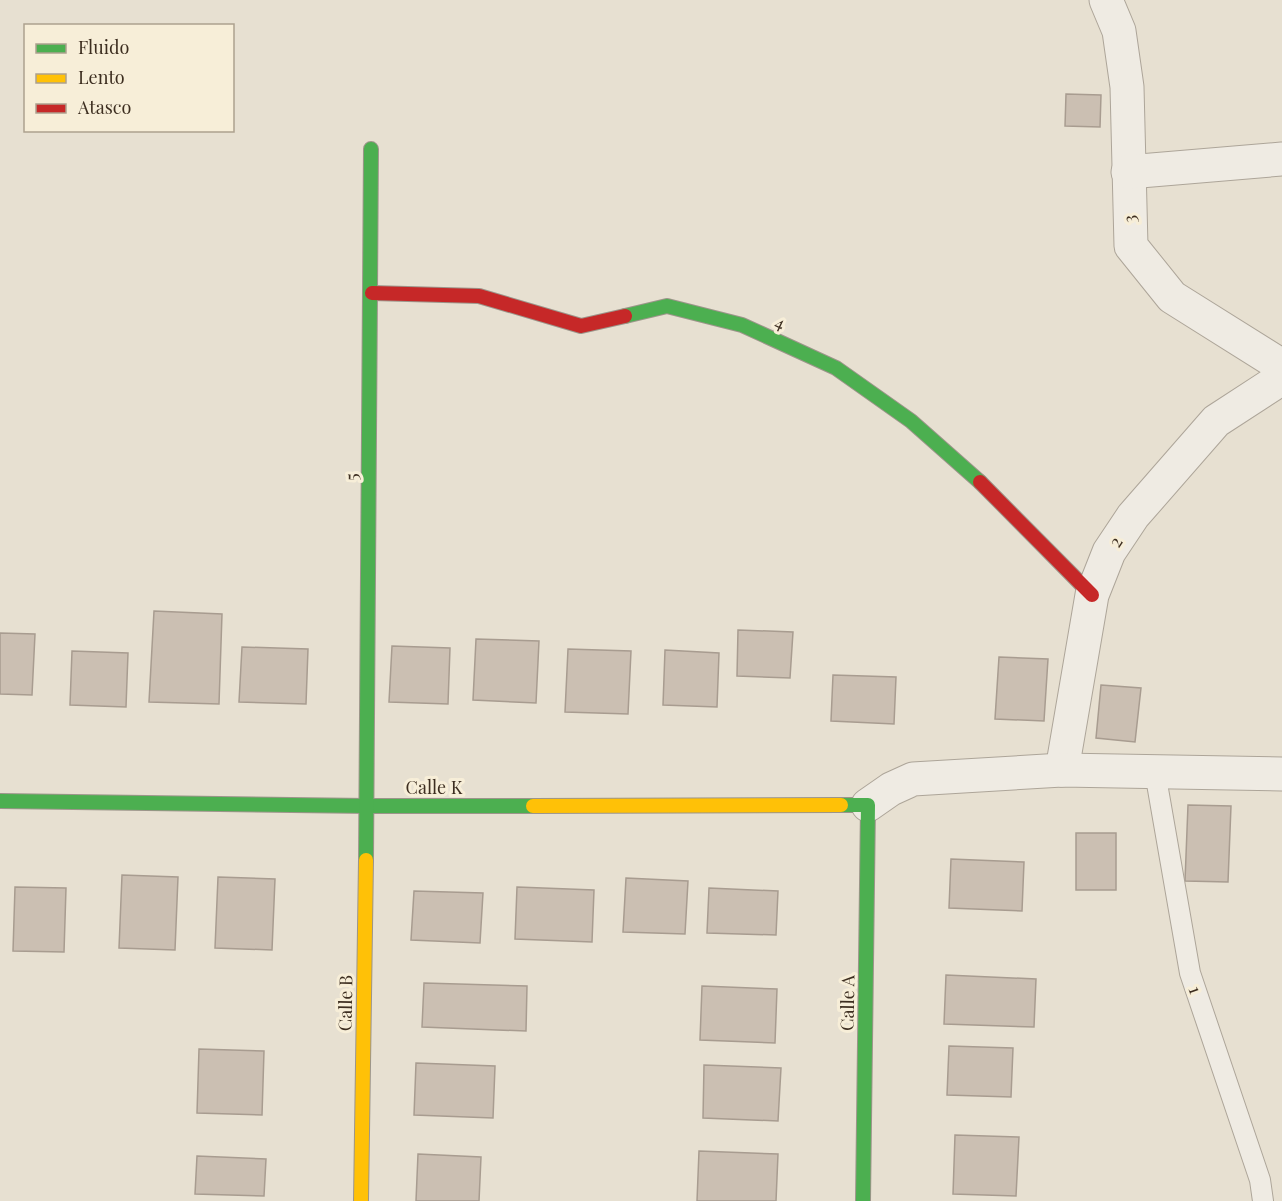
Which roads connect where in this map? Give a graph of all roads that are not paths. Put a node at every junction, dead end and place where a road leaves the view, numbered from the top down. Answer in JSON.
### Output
{"nodes":[{"id":1,"x":1106,"y":0,"type":"edge"},
{"id":2,"x":371,"y":149,"type":"dead end"},
{"id":3,"x":1282,"y":159,"type":"edge"},
{"id":4,"x":1128,"y":172,"type":"junction"},
{"id":5,"x":372,"y":293,"type":"junction"},
{"id":6,"x":1282,"y":366,"type":"edge"},
{"id":7,"x":1282,"y":378,"type":"edge"},
{"id":8,"x":1092,"y":595,"type":"junction"},
{"id":9,"x":1062,"y":770,"type":"junction"},
{"id":10,"x":1155,"y":772,"type":"junction"},
{"id":11,"x":1282,"y":774,"type":"edge"},
{"id":12,"x":0,"y":801,"type":"edge"},
{"id":13,"x":868,"y":805,"type":"junction"},
{"id":14,"x":367,"y":806,"type":"junction"},
{"id":15,"x":361,"y":1201,"type":"edge"},
{"id":16,"x":863,"y":1201,"type":"edge"},
{"id":17,"x":1263,"y":1201,"type":"edge"}],
"edges":[{"from":1,"to":4,"type":"street","name":"3"},
{"from":2,"to":5,"type":"street","name":"5"},
{"from":3,"to":4,"type":"street"},
{"from":4,"to":6,"type":"street","name":"3"},
{"from":5,"to":8,"type":"street","name":"4"},
{"from":5,"to":14,"type":"street","name":"5"},
{"from":7,"to":8,"type":"street","name":"2"},
{"from":8,"to":9,"type":"street","name":"2"},
{"from":9,"to":10,"type":"street"},
{"from":9,"to":13,"type":"street"},
{"from":10,"to":11,"type":"street"},
{"from":10,"to":17,"type":"lane","name":"1"},
{"from":12,"to":14,"type":"street","name":"Calle K"},
{"from":13,"to":14,"type":"street","name":"Calle K"},
{"from":13,"to":16,"type":"street","name":"Calle A"},
{"from":14,"to":15,"type":"street","name":"Calle B"}]}
